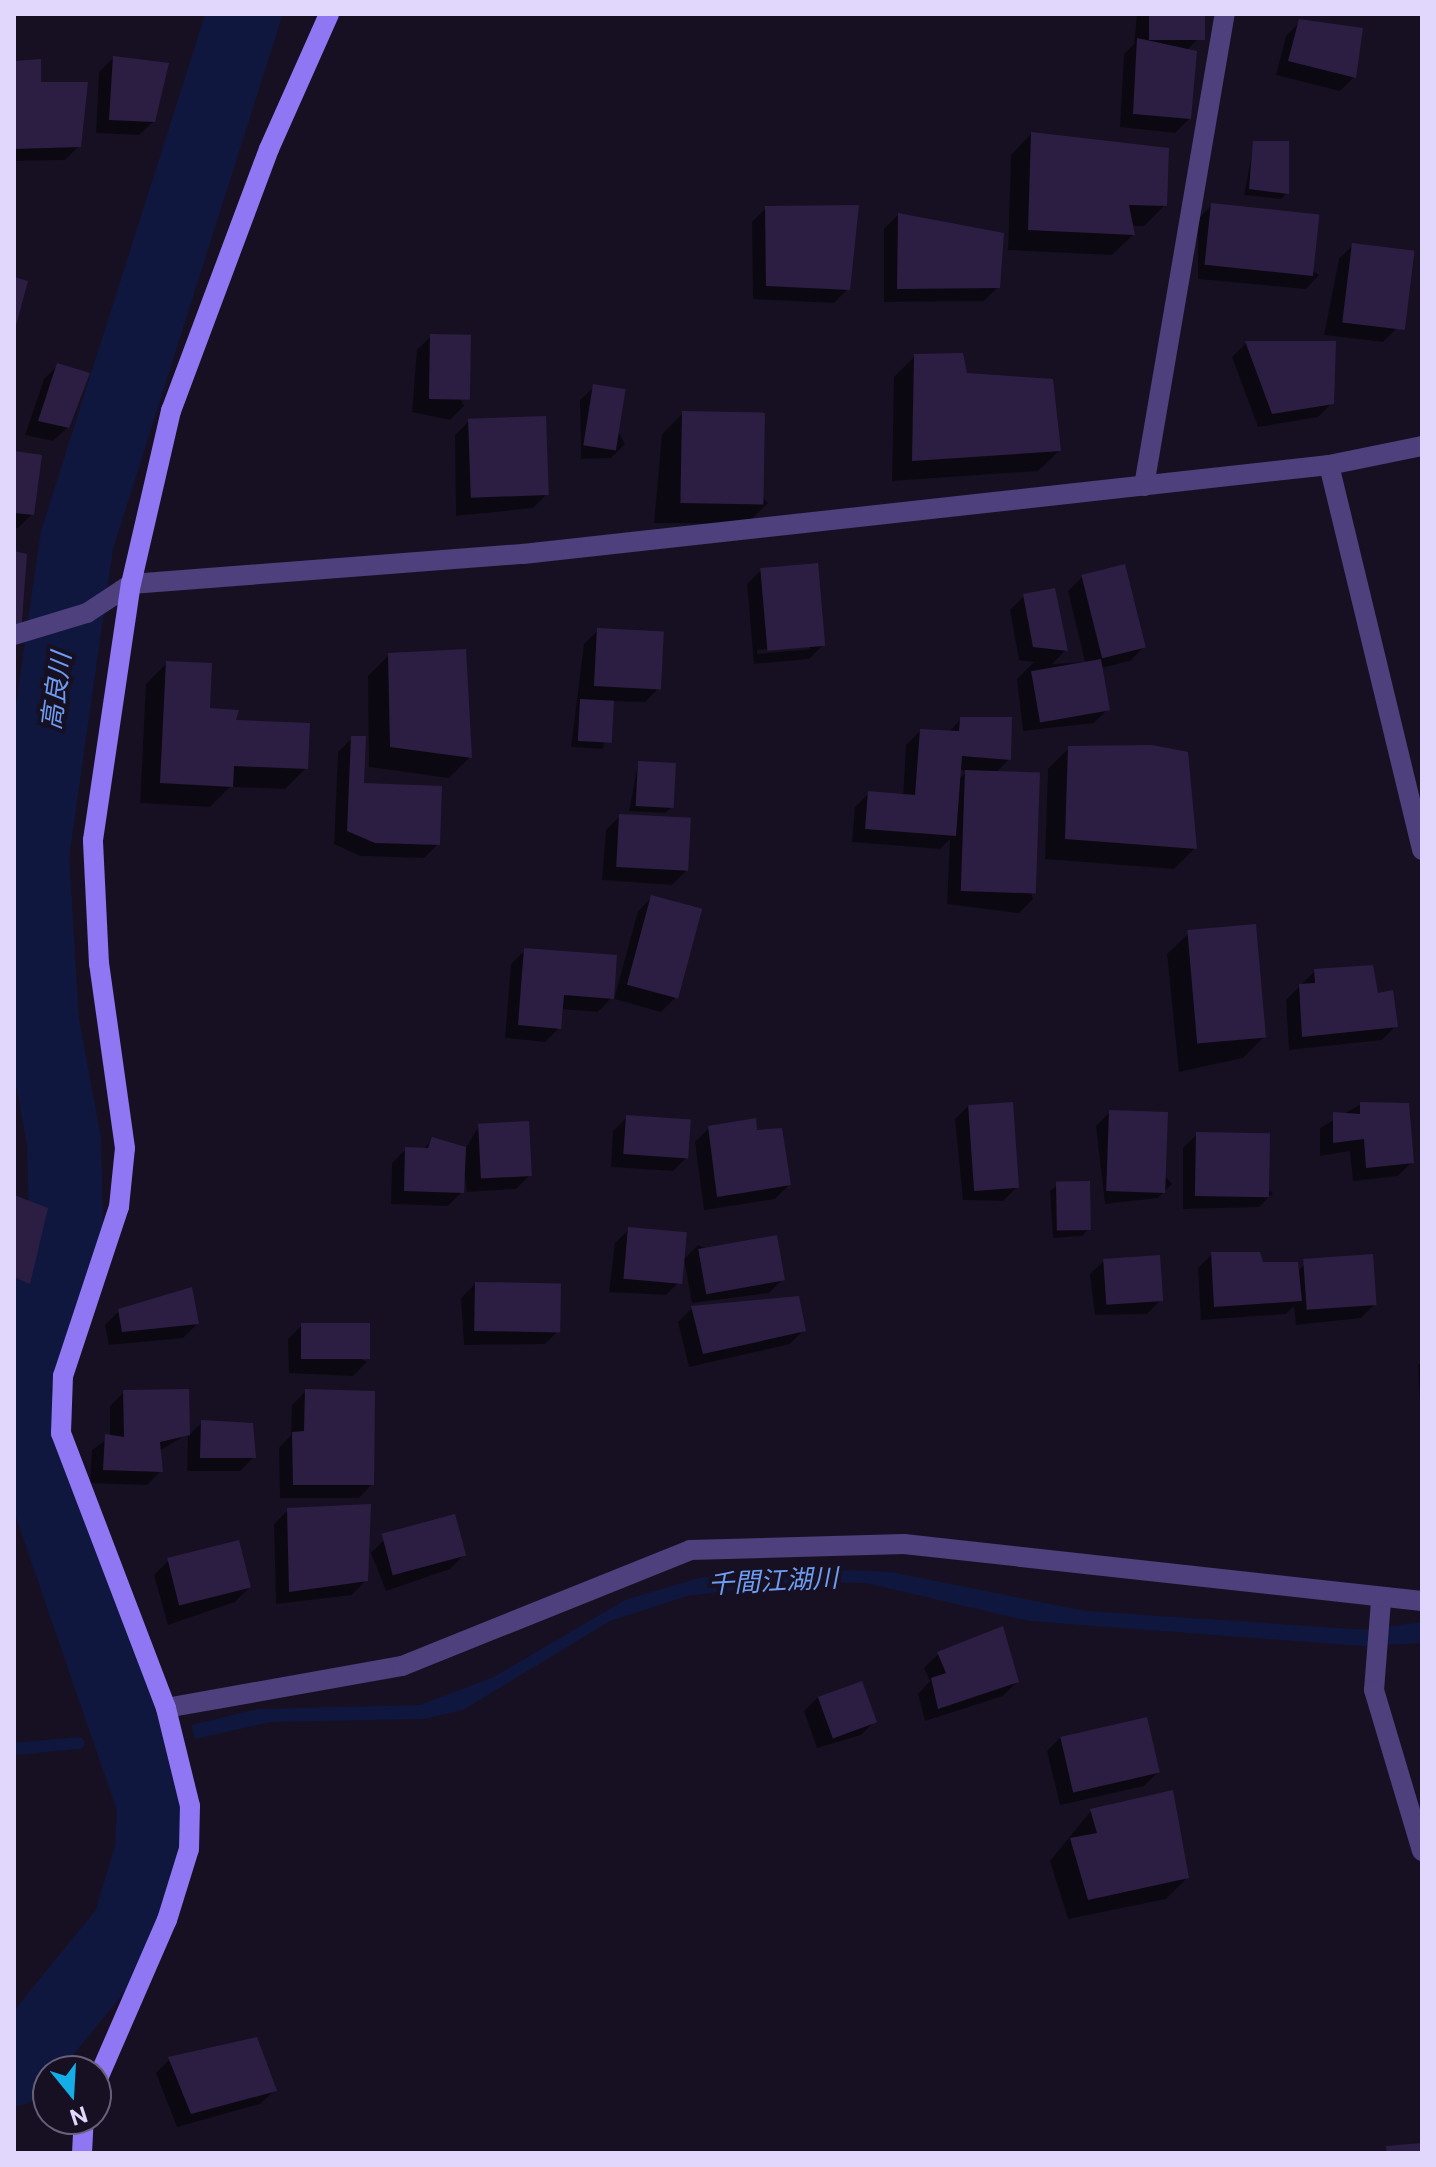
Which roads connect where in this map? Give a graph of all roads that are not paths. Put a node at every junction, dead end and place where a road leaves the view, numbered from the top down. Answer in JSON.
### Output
{"nodes":[{"id":1,"x":329,"y":14,"type":"edge"},
{"id":2,"x":1225,"y":14,"type":"edge"},
{"id":3,"x":1422,"y":446,"type":"edge"},
{"id":4,"x":1329,"y":465,"type":"junction"},
{"id":5,"x":1144,"y":486,"type":"junction"},
{"id":6,"x":131,"y":584,"type":"junction"},
{"id":7,"x":14,"y":635,"type":"edge"},
{"id":8,"x":1422,"y":850,"type":"edge"},
{"id":9,"x":1381,"y":1601,"type":"junction"},
{"id":10,"x":1422,"y":1601,"type":"edge"},
{"id":11,"x":166,"y":1708,"type":"junction"},
{"id":12,"x":1422,"y":1851,"type":"edge"},
{"id":13,"x":107,"y":2055,"type":"edge"}],
"edges":[{"from":1,"to":6,"type":"street"},
{"from":2,"to":5,"type":"street"},
{"from":3,"to":4,"type":"street"},
{"from":4,"to":5,"type":"street"},
{"from":4,"to":8,"type":"street"},
{"from":5,"to":6,"type":"street"},
{"from":6,"to":7,"type":"street"},
{"from":6,"to":11,"type":"street"},
{"from":9,"to":10,"type":"street"},
{"from":9,"to":11,"type":"street"},
{"from":9,"to":12,"type":"street"},
{"from":11,"to":13,"type":"street"}]}
